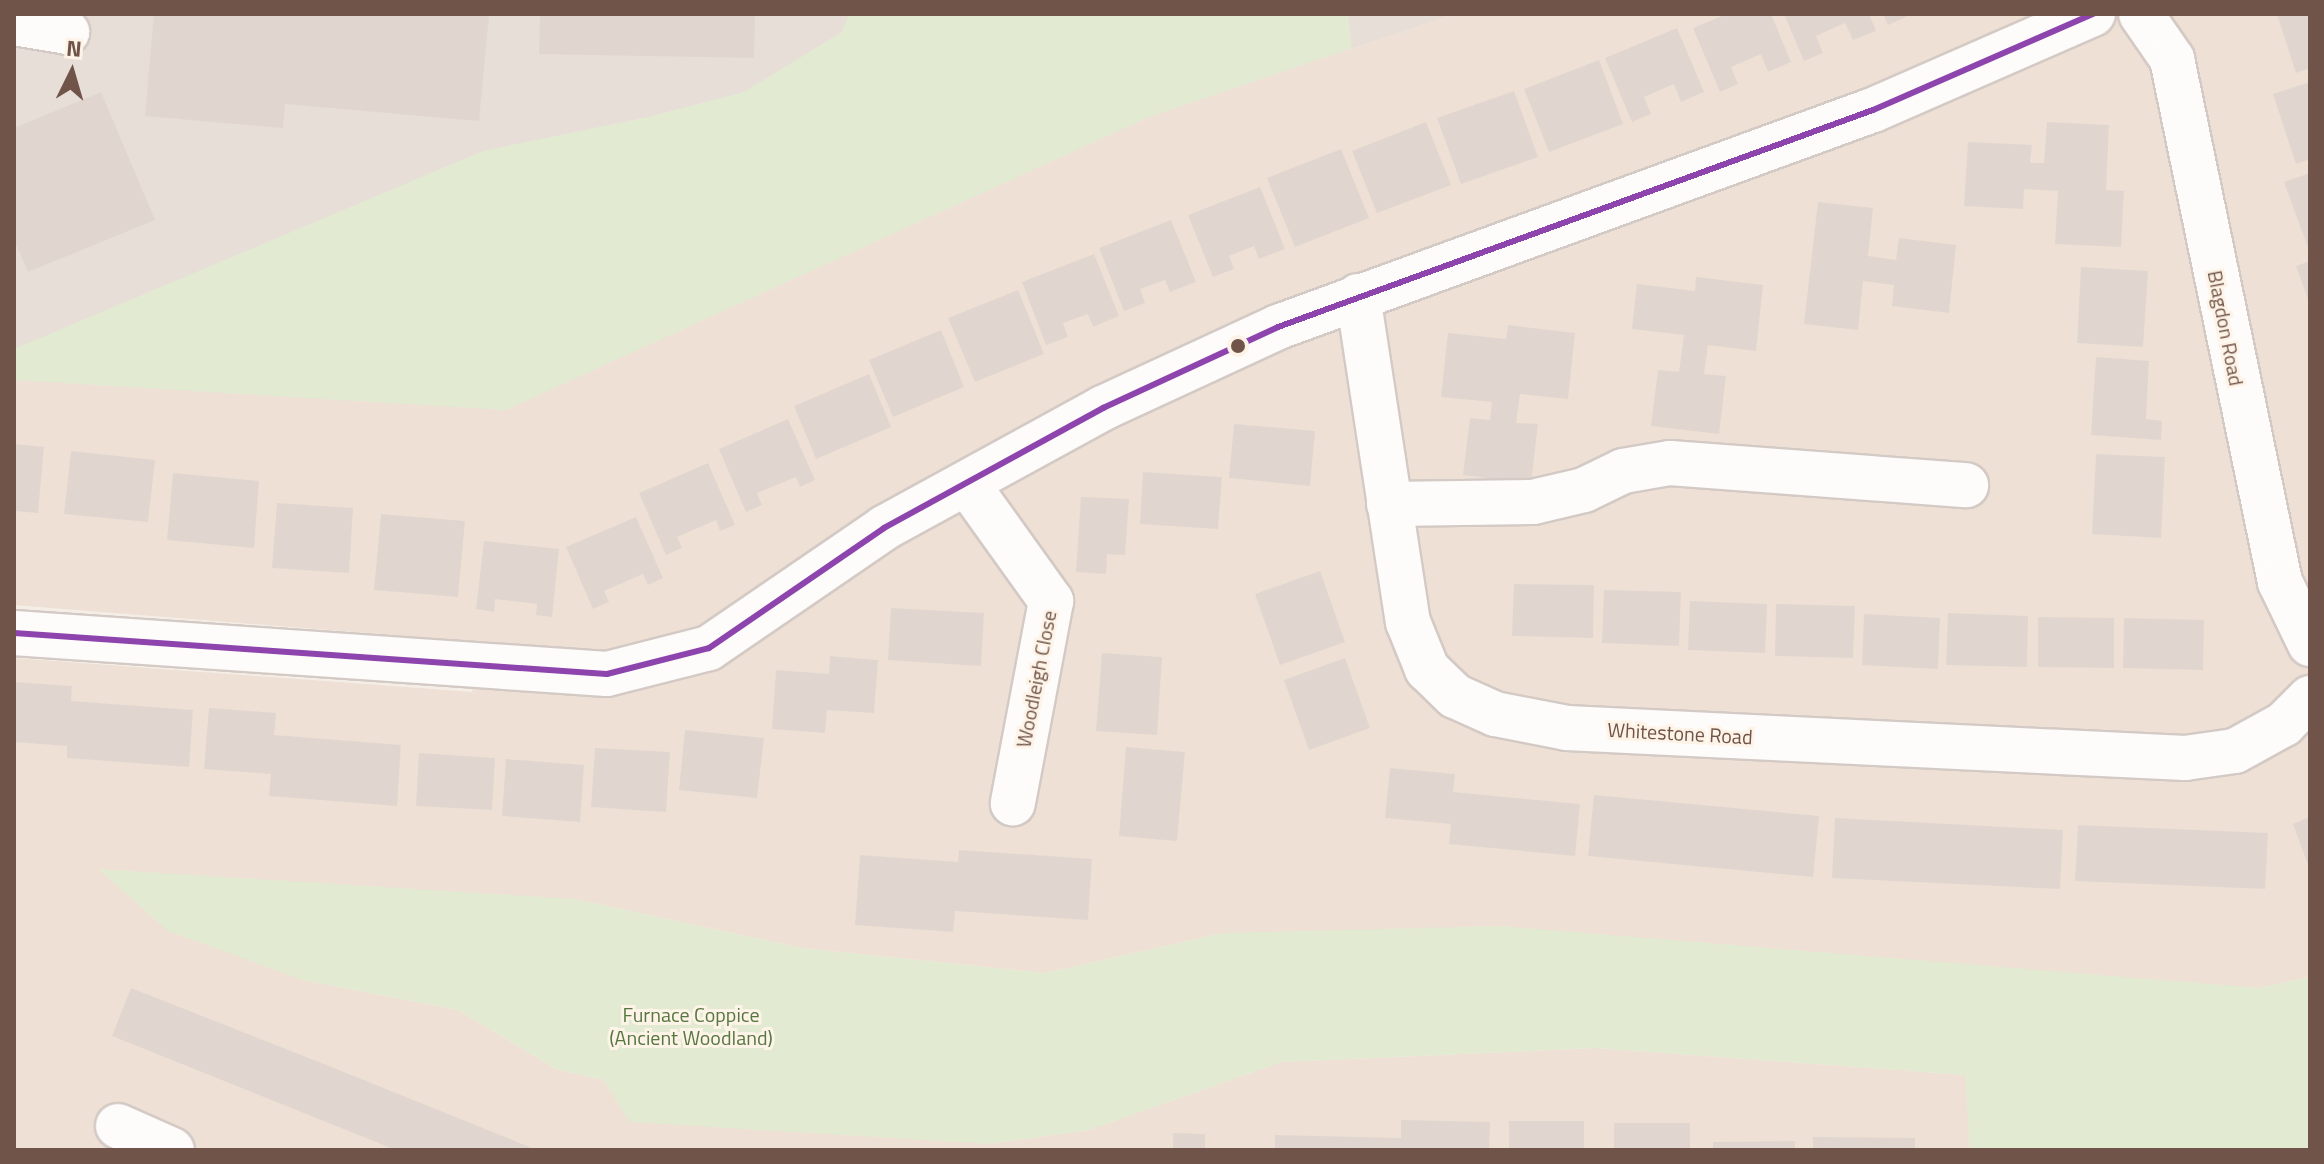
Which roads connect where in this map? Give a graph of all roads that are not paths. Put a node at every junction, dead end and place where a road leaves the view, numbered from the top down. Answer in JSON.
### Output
{"nodes":[{"id":1,"x":2093,"y":14,"type":"edge"},
{"id":2,"x":2141,"y":14,"type":"edge"},
{"id":3,"x":14,"y":23,"type":"edge"},
{"id":4,"x":67,"y":32,"type":"dead end"},
{"id":5,"x":1358,"y":296,"type":"junction"},
{"id":6,"x":968,"y":485,"type":"junction"},
{"id":7,"x":1966,"y":485,"type":"dead end"},
{"id":8,"x":1389,"y":504,"type":"junction"},
{"id":9,"x":14,"y":633,"type":"edge"},
{"id":10,"x":2310,"y":644,"type":"edge"},
{"id":11,"x":2310,"y":698,"type":"edge"},
{"id":12,"x":1013,"y":803,"type":"dead end"},
{"id":13,"x":118,"y":1126,"type":"dead end"},
{"id":14,"x":172,"y":1150,"type":"edge"}],
"edges":[{"from":1,"to":5,"type":"street"},
{"from":2,"to":10,"type":"street","name":"Blagdon Road"},
{"from":3,"to":4,"type":"street"},
{"from":5,"to":6,"type":"street"},
{"from":5,"to":8,"type":"street","name":"Whitestone Road"},
{"from":6,"to":9,"type":"street"},
{"from":6,"to":12,"type":"street","name":"Woodleigh Close"},
{"from":7,"to":8,"type":"street"},
{"from":8,"to":11,"type":"street","name":"Whitestone Road"},
{"from":13,"to":14,"type":"street"}]}
